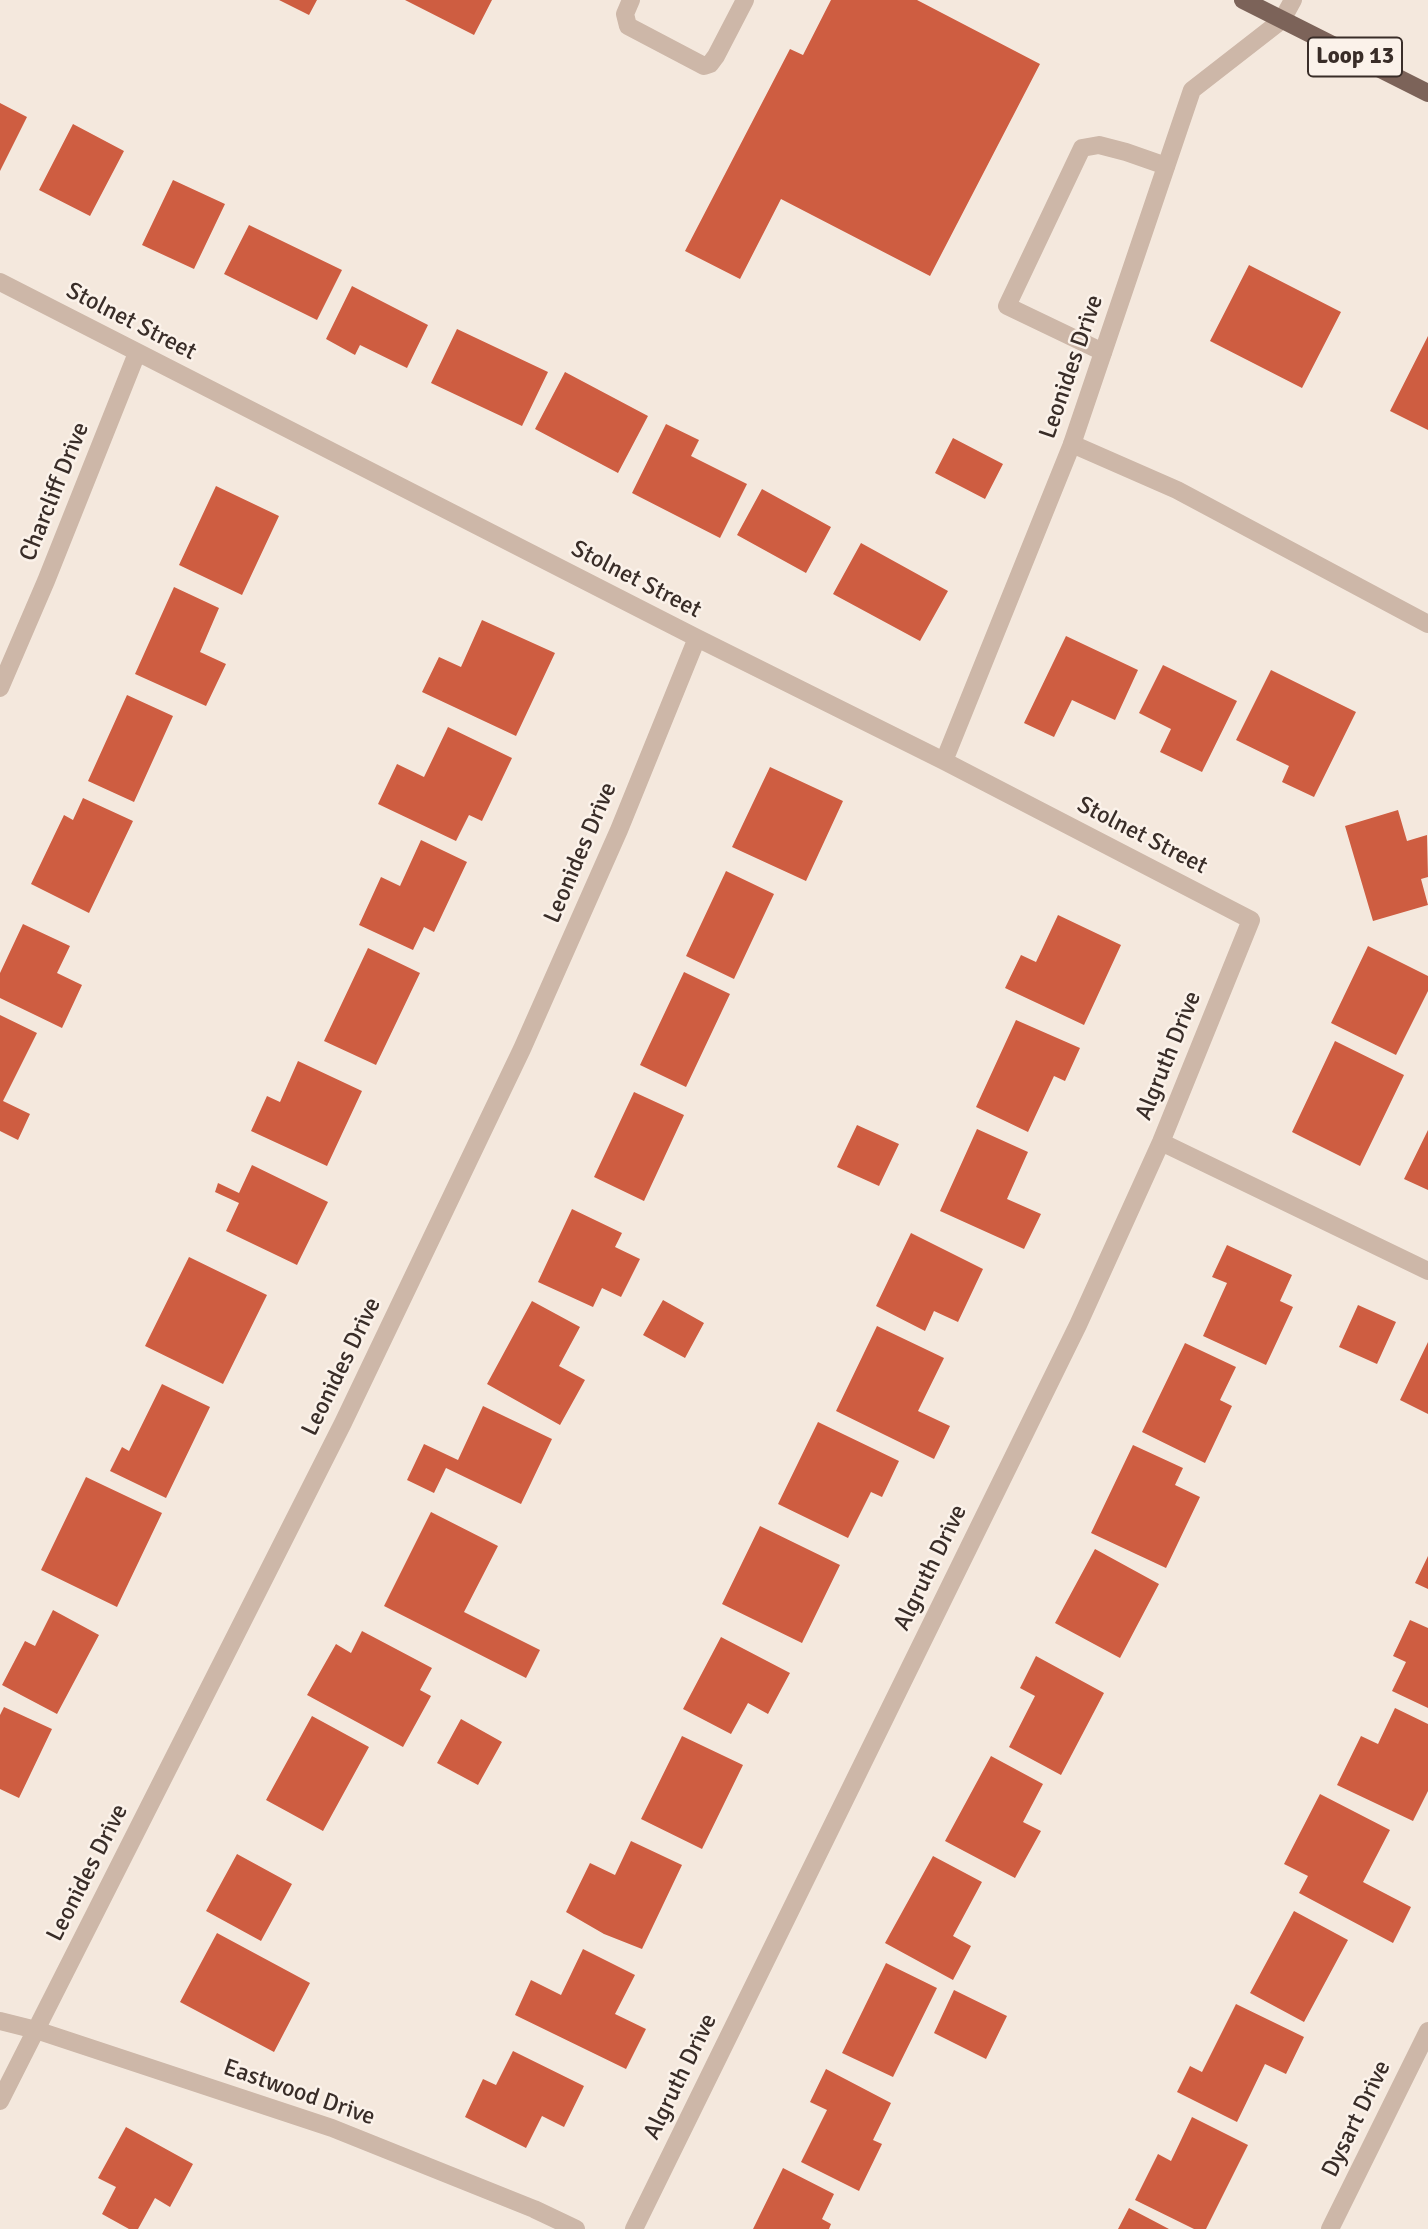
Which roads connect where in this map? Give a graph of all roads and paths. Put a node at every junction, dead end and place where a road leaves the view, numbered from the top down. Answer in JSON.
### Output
{"nodes":[{"id":1,"x":631,"y":0,"type":"edge"},
{"id":2,"x":745,"y":0,"type":"edge"},
{"id":3,"x":1243,"y":0,"type":"edge"},
{"id":4,"x":1293,"y":0,"type":"edge"},
{"id":5,"x":1282,"y":20,"type":"junction"},
{"id":6,"x":1428,"y":93,"type":"edge"},
{"id":7,"x":1166,"y":166,"type":"junction"},
{"id":8,"x":0,"y":282,"type":"edge"},
{"id":9,"x":137,"y":352,"type":"junction"},
{"id":10,"x":1103,"y":352,"type":"junction"},
{"id":11,"x":1072,"y":444,"type":"junction"},
{"id":12,"x":1428,"y":624,"type":"edge"},
{"id":13,"x":697,"y":638,"type":"junction"},
{"id":14,"x":0,"y":688,"type":"edge"},
{"id":15,"x":944,"y":761,"type":"junction"},
{"id":16,"x":1251,"y":920,"type":"joint"},
{"id":17,"x":1161,"y":1142,"type":"junction"},
{"id":18,"x":1428,"y":1271,"type":"edge"},
{"id":19,"x":0,"y":2021,"type":"edge"},
{"id":20,"x":36,"y":2030,"type":"junction"},
{"id":21,"x":1428,"y":2031,"type":"edge"},
{"id":22,"x":0,"y":2101,"type":"edge"},
{"id":23,"x":576,"y":2229,"type":"edge"},
{"id":24,"x":634,"y":2229,"type":"edge"},
{"id":25,"x":1330,"y":2229,"type":"edge"}],
"edges":[{"from":1,"to":2,"type":"street"},
{"from":3,"to":5,"type":"main road","number":"Loop 13"},
{"from":4,"to":5,"type":"street"},
{"from":5,"to":6,"type":"main road","number":"Loop 13"},
{"from":5,"to":7,"type":"street","name":"Leonides Drive"},
{"from":7,"to":10,"type":"street","name":"Leonides Drive"},
{"from":7,"to":10,"type":"street"},
{"from":8,"to":9,"type":"street","name":"Stolnet Street"},
{"from":9,"to":13,"type":"street","name":"Stolnet Street"},
{"from":9,"to":14,"type":"street","name":"Charcliff Drive"},
{"from":10,"to":11,"type":"street","name":"Leonides Drive"},
{"from":11,"to":12,"type":"street"},
{"from":11,"to":15,"type":"street","name":"Leonides Drive"},
{"from":13,"to":15,"type":"street","name":"Stolnet Street"},
{"from":13,"to":20,"type":"street","name":"Leonides Drive"},
{"from":15,"to":16,"type":"street","name":"Stolnet Street"},
{"from":16,"to":17,"type":"street","name":"Algruth Drive"},
{"from":17,"to":18,"type":"street"},
{"from":17,"to":24,"type":"street","name":"Algruth Drive"},
{"from":19,"to":20,"type":"street","name":"Eastwood Drive"},
{"from":20,"to":22,"type":"street","name":"Leonides Drive"},
{"from":20,"to":23,"type":"street","name":"Eastwood Drive"},
{"from":21,"to":25,"type":"street","name":"Dysart Drive"}]}
